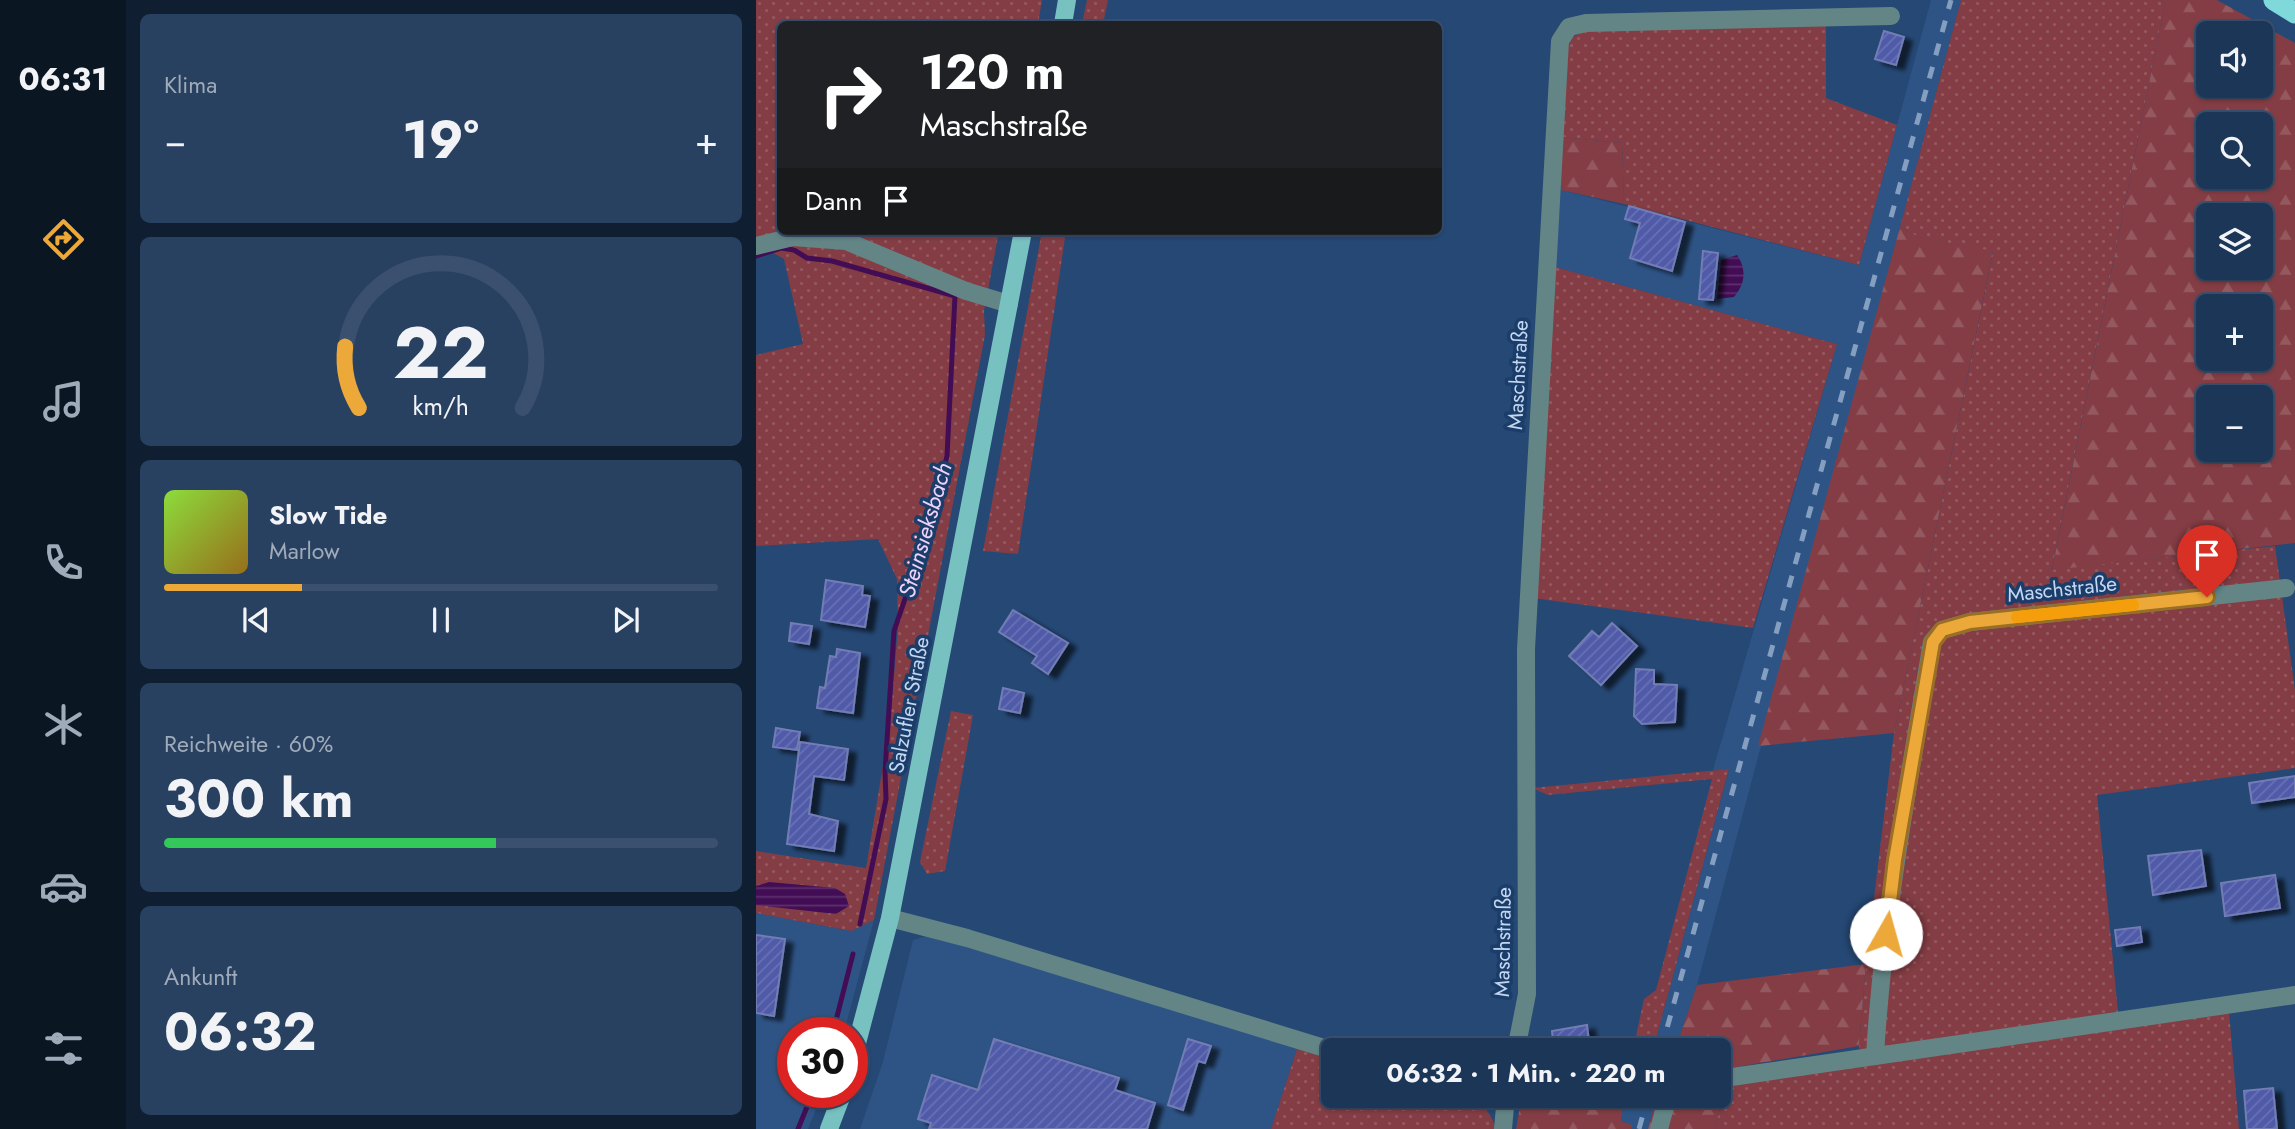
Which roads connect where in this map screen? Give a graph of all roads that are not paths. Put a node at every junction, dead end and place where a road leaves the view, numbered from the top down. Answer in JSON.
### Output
{"nodes":[{"id":1,"x":1067,"y":0,"type":"edge"},
{"id":2,"x":2274,"y":0,"type":"edge"},
{"id":3,"x":2295,"y":13,"type":"edge"},
{"id":4,"x":1891,"y":16,"type":"dead end"},
{"id":5,"x":1064,"y":21,"type":"edge"},
{"id":6,"x":1022,"y":235,"type":"edge"},
{"id":7,"x":756,"y":246,"type":"edge"},
{"id":8,"x":1009,"y":304,"type":"junction"},
{"id":9,"x":2286,"y":589,"type":"dead end"},
{"id":10,"x":890,"y":918,"type":"junction"},
{"id":11,"x":2295,"y":995,"type":"edge"},
{"id":12,"x":864,"y":1017,"type":"edge"},
{"id":13,"x":1518,"y":1038,"type":"edge"},
{"id":14,"x":1321,"y":1047,"type":"edge"},
{"id":15,"x":1875,"y":1056,"type":"junction"},
{"id":16,"x":1731,"y":1077,"type":"edge"},
{"id":17,"x":837,"y":1108,"type":"edge"},
{"id":18,"x":1505,"y":1108,"type":"edge"},
{"id":19,"x":1665,"y":1108,"type":"edge"},
{"id":20,"x":830,"y":1129,"type":"edge"},
{"id":21,"x":1503,"y":1129,"type":"edge"},
{"id":22,"x":1659,"y":1129,"type":"edge"}],
"edges":[{"from":1,"to":5,"type":"main road"},
{"from":2,"to":3,"type":"highway"},
{"from":4,"to":13,"type":"street","name":"Maschstraße"},
{"from":6,"to":8,"type":"main road","name":"Salzufler Straße"},
{"from":7,"to":8,"type":"street"},
{"from":8,"to":10,"type":"main road","name":"Salzufler Straße"},
{"from":9,"to":15,"type":"street","name":"Maschstraße"},
{"from":10,"to":12,"type":"main road","name":"Salzufler Straße"},
{"from":10,"to":14,"type":"street"},
{"from":11,"to":15,"type":"street"},
{"from":15,"to":16,"type":"street"},
{"from":17,"to":20,"type":"main road"},
{"from":18,"to":21,"type":"street"},
{"from":19,"to":22,"type":"street"}]}
